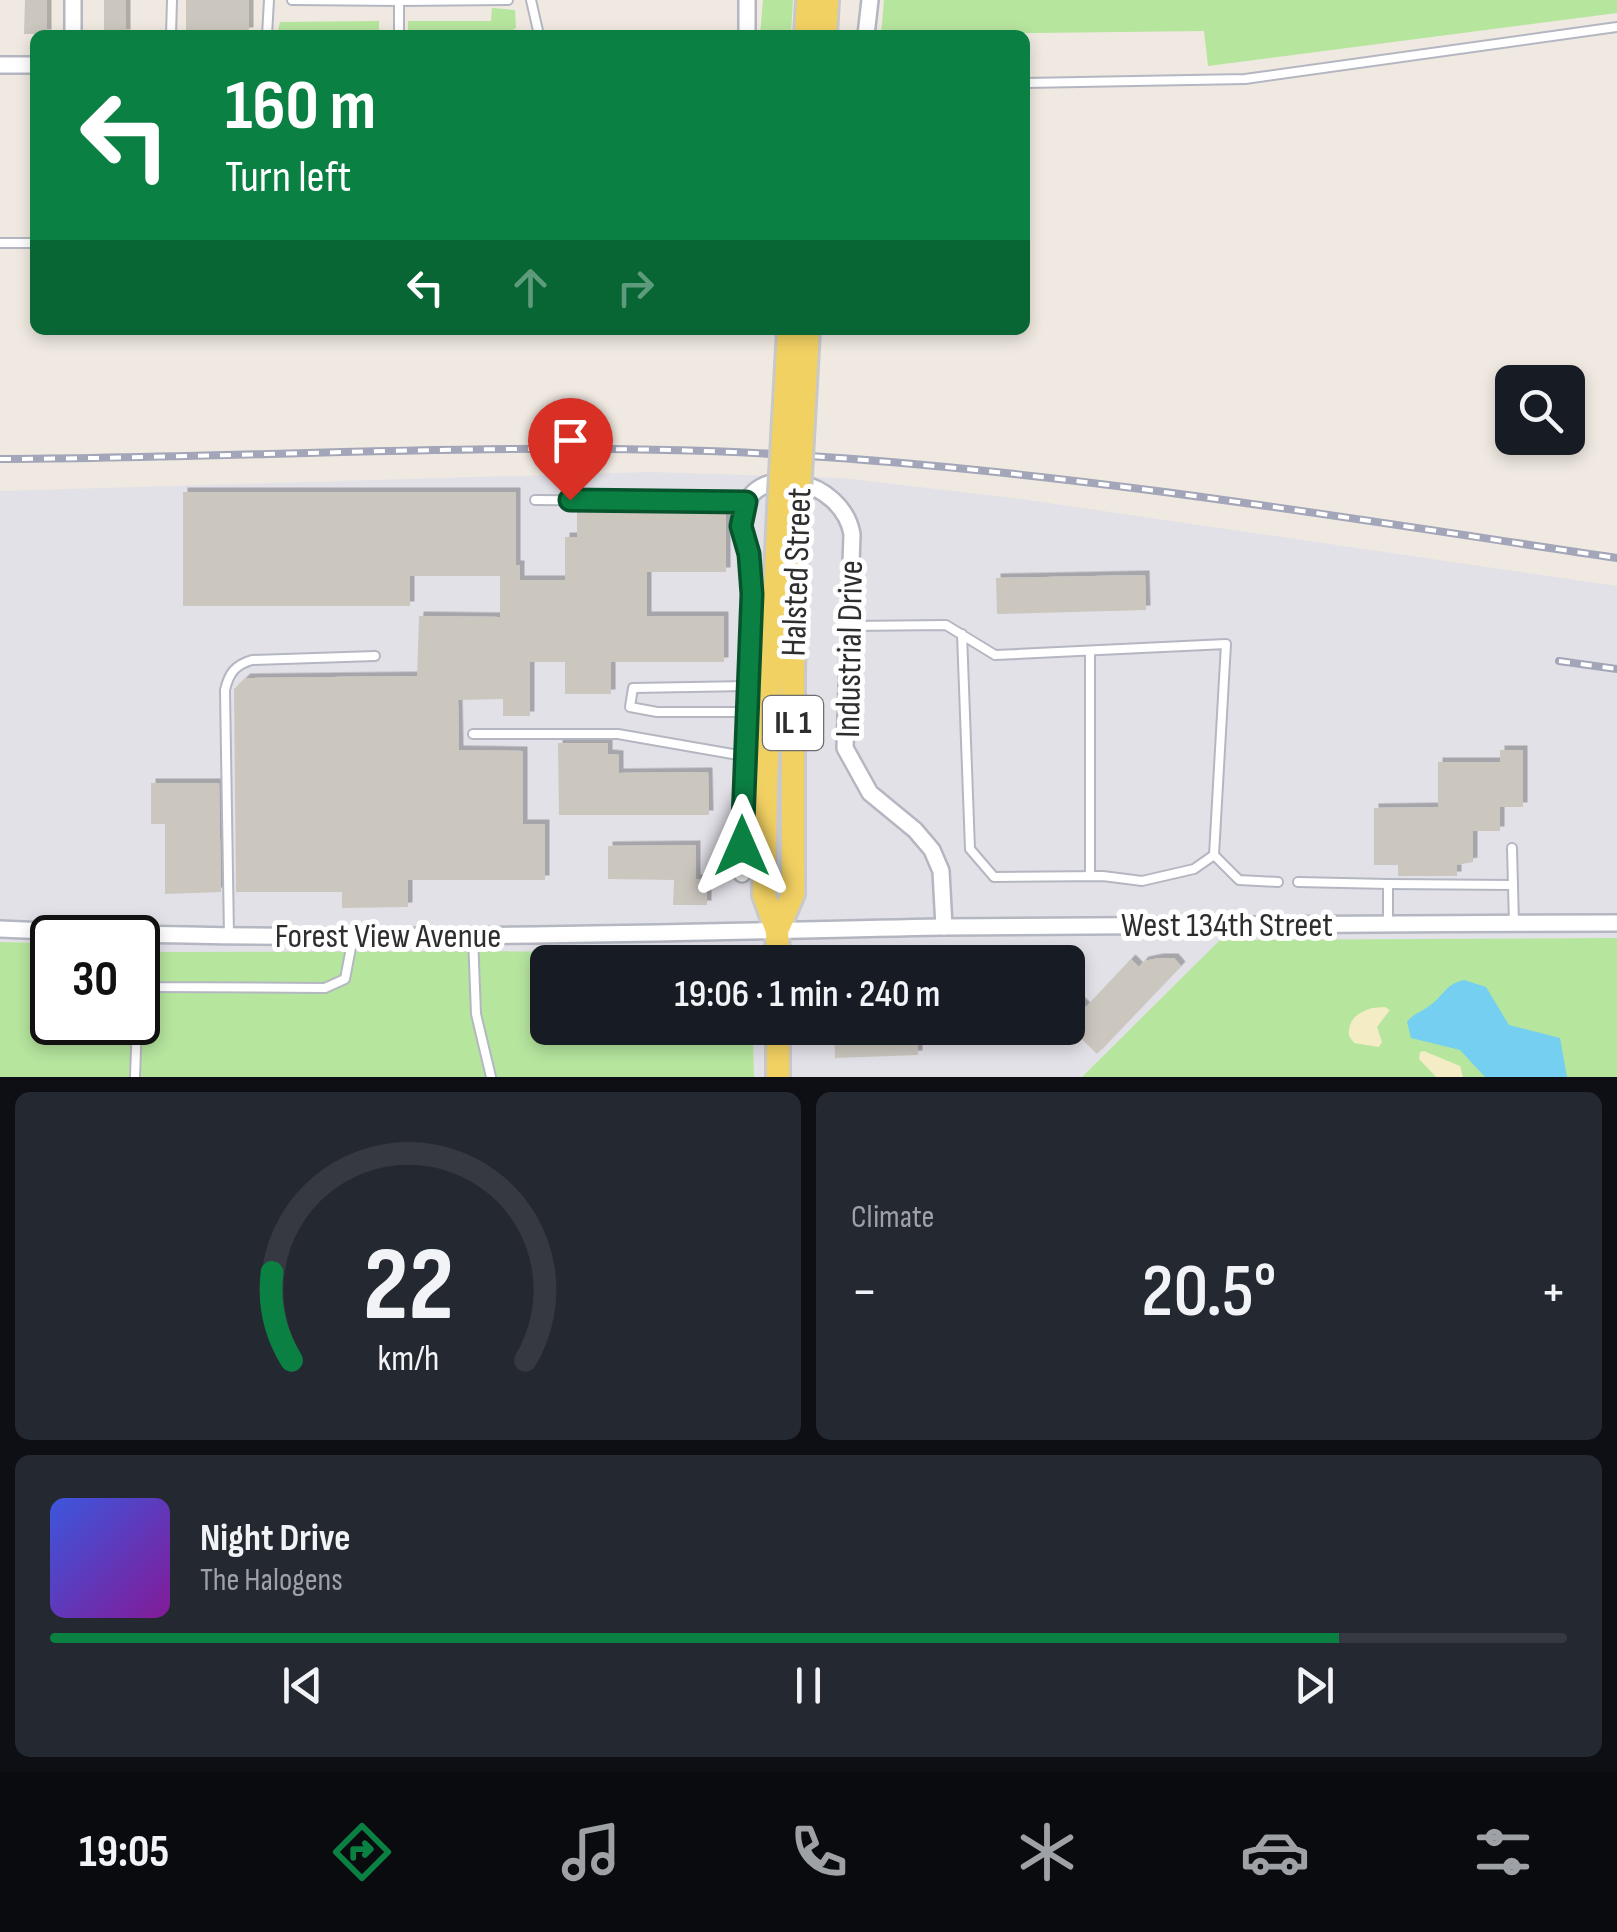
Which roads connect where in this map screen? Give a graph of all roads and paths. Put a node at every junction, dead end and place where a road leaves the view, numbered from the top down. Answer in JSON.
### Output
{"nodes":[{"id":1,"x":74,"y":0,"type":"edge"},
{"id":2,"x":172,"y":0,"type":"edge"},
{"id":3,"x":269,"y":0,"type":"edge"},
{"id":4,"x":292,"y":0,"type":"edge"},
{"id":5,"x":508,"y":0,"type":"edge"},
{"id":6,"x":531,"y":0,"type":"edge"},
{"id":7,"x":747,"y":0,"type":"edge"},
{"id":8,"x":808,"y":0,"type":"edge"},
{"id":9,"x":827,"y":0,"type":"edge"},
{"id":10,"x":870,"y":0,"type":"edge"},
{"id":11,"x":399,"y":1,"type":"edge"},
{"id":12,"x":1617,"y":27,"type":"edge"},
{"id":13,"x":74,"y":30,"type":"edge"},
{"id":14,"x":171,"y":30,"type":"edge"},
{"id":15,"x":267,"y":30,"type":"edge"},
{"id":16,"x":398,"y":30,"type":"edge"},
{"id":17,"x":538,"y":30,"type":"edge"},
{"id":18,"x":747,"y":30,"type":"edge"},
{"id":19,"x":806,"y":30,"type":"edge"},
{"id":20,"x":825,"y":30,"type":"edge"},
{"id":21,"x":867,"y":30,"type":"edge"},
{"id":22,"x":30,"y":64,"type":"edge"},
{"id":23,"x":0,"y":65,"type":"edge"},
{"id":24,"x":1030,"y":83,"type":"edge"},
{"id":25,"x":0,"y":243,"type":"edge"},
{"id":26,"x":30,"y":243,"type":"edge"},
{"id":27,"x":789,"y":335,"type":"edge"},
{"id":28,"x":807,"y":335,"type":"edge"},
{"id":29,"x":534,"y":500,"type":"dead end"},
{"id":30,"x":746,"y":502,"type":"junction"},
{"id":31,"x":788,"y":511,"type":"junction"},
{"id":32,"x":849,"y":626,"type":"junction"},
{"id":33,"x":962,"y":634,"type":"junction"},
{"id":34,"x":1090,"y":651,"type":"junction"},
{"id":35,"x":375,"y":656,"type":"dead end"},
{"id":36,"x":748,"y":686,"type":"junction"},
{"id":37,"x":746,"y":712,"type":"junction"},
{"id":38,"x":473,"y":734,"type":"dead end"},
{"id":39,"x":744,"y":756,"type":"junction"},
{"id":40,"x":1512,"y":848,"type":"dead end"},
{"id":41,"x":1214,"y":854,"type":"junction"},
{"id":42,"x":742,"y":874,"type":"dead end"},
{"id":43,"x":1090,"y":876,"type":"junction"},
{"id":44,"x":1278,"y":882,"type":"dead end"},
{"id":45,"x":1298,"y":882,"type":"dead end"},
{"id":46,"x":1388,"y":884,"type":"junction"},
{"id":47,"x":1513,"y":885,"type":"junction"},
{"id":48,"x":1617,"y":923,"type":"edge"},
{"id":49,"x":1388,"y":924,"type":"junction"},
{"id":50,"x":1514,"y":924,"type":"junction"},
{"id":51,"x":944,"y":928,"type":"junction"},
{"id":52,"x":0,"y":929,"type":"edge"},
{"id":53,"x":30,"y":930,"type":"edge"},
{"id":54,"x":777,"y":930,"type":"junction"},
{"id":55,"x":160,"y":936,"type":"edge"},
{"id":56,"x":229,"y":936,"type":"junction"},
{"id":57,"x":353,"y":936,"type":"junction"},
{"id":58,"x":473,"y":936,"type":"junction"},
{"id":59,"x":777,"y":945,"type":"edge"},
{"id":60,"x":160,"y":987,"type":"edge"},
{"id":61,"x":136,"y":1045,"type":"edge"},
{"id":62,"x":778,"y":1045,"type":"edge"},
{"id":63,"x":135,"y":1077,"type":"edge"},
{"id":64,"x":492,"y":1077,"type":"edge"},
{"id":65,"x":778,"y":1077,"type":"edge"}],
"edges":[{"from":1,"to":13,"type":"street"},
{"from":2,"to":14,"type":"lane"},
{"from":3,"to":15,"type":"lane"},
{"from":4,"to":11,"type":"lane"},
{"from":5,"to":11,"type":"lane"},
{"from":6,"to":17,"type":"lane"},
{"from":7,"to":18,"type":"street"},
{"from":8,"to":19,"type":"main road"},
{"from":9,"to":20,"type":"main road"},
{"from":10,"to":21,"type":"street"},
{"from":11,"to":16,"type":"lane"},
{"from":12,"to":24,"type":"lane"},
{"from":22,"to":23,"type":"street"},
{"from":25,"to":26,"type":"lane"},
{"from":27,"to":31,"type":"main road","name":"Halsted Street","number":"IL 1","bridge":true},
{"from":28,"to":31,"type":"main road","name":"Halsted Street","number":"IL 1","bridge":true},
{"from":29,"to":30,"type":"lane"},
{"from":30,"to":32,"type":"street","name":"Industrial Drive"},
{"from":30,"to":36,"type":"street"},
{"from":31,"to":54,"type":"main road","name":"Halsted Street","number":"IL 1"},
{"from":32,"to":33,"type":"lane"},
{"from":32,"to":51,"type":"street","name":"Industrial Drive"},
{"from":33,"to":34,"type":"lane"},
{"from":33,"to":43,"type":"lane"},
{"from":34,"to":41,"type":"lane"},
{"from":34,"to":43,"type":"lane"},
{"from":35,"to":56,"type":"lane"},
{"from":36,"to":37,"type":"street"},
{"from":36,"to":37,"type":"lane"},
{"from":37,"to":39,"type":"street"},
{"from":38,"to":39,"type":"lane"},
{"from":39,"to":42,"type":"street"},
{"from":40,"to":47,"type":"lane"},
{"from":41,"to":43,"type":"lane"},
{"from":41,"to":44,"type":"lane"},
{"from":45,"to":46,"type":"lane"},
{"from":46,"to":47,"type":"lane"},
{"from":46,"to":49,"type":"lane"},
{"from":47,"to":50,"type":"lane"},
{"from":48,"to":50,"type":"street","name":"West 134th Street"},
{"from":49,"to":50,"type":"street","name":"West 134th Street"},
{"from":49,"to":51,"type":"street","name":"West 134th Street"},
{"from":51,"to":54,"type":"street","name":"West 134th Street"},
{"from":52,"to":53,"type":"street","name":"Forest View Avenue"},
{"from":54,"to":58,"type":"street","name":"Forest View Avenue"},
{"from":54,"to":59,"type":"main road","name":"Halsted Street","number":"IL 1"},
{"from":55,"to":56,"type":"street","name":"Forest View Avenue"},
{"from":56,"to":57,"type":"street","name":"Forest View Avenue"},
{"from":57,"to":58,"type":"street","name":"Forest View Avenue"},
{"from":57,"to":60,"type":"lane"},
{"from":58,"to":64,"type":"lane"},
{"from":61,"to":63,"type":"lane"},
{"from":62,"to":65,"type":"main road"}]}
